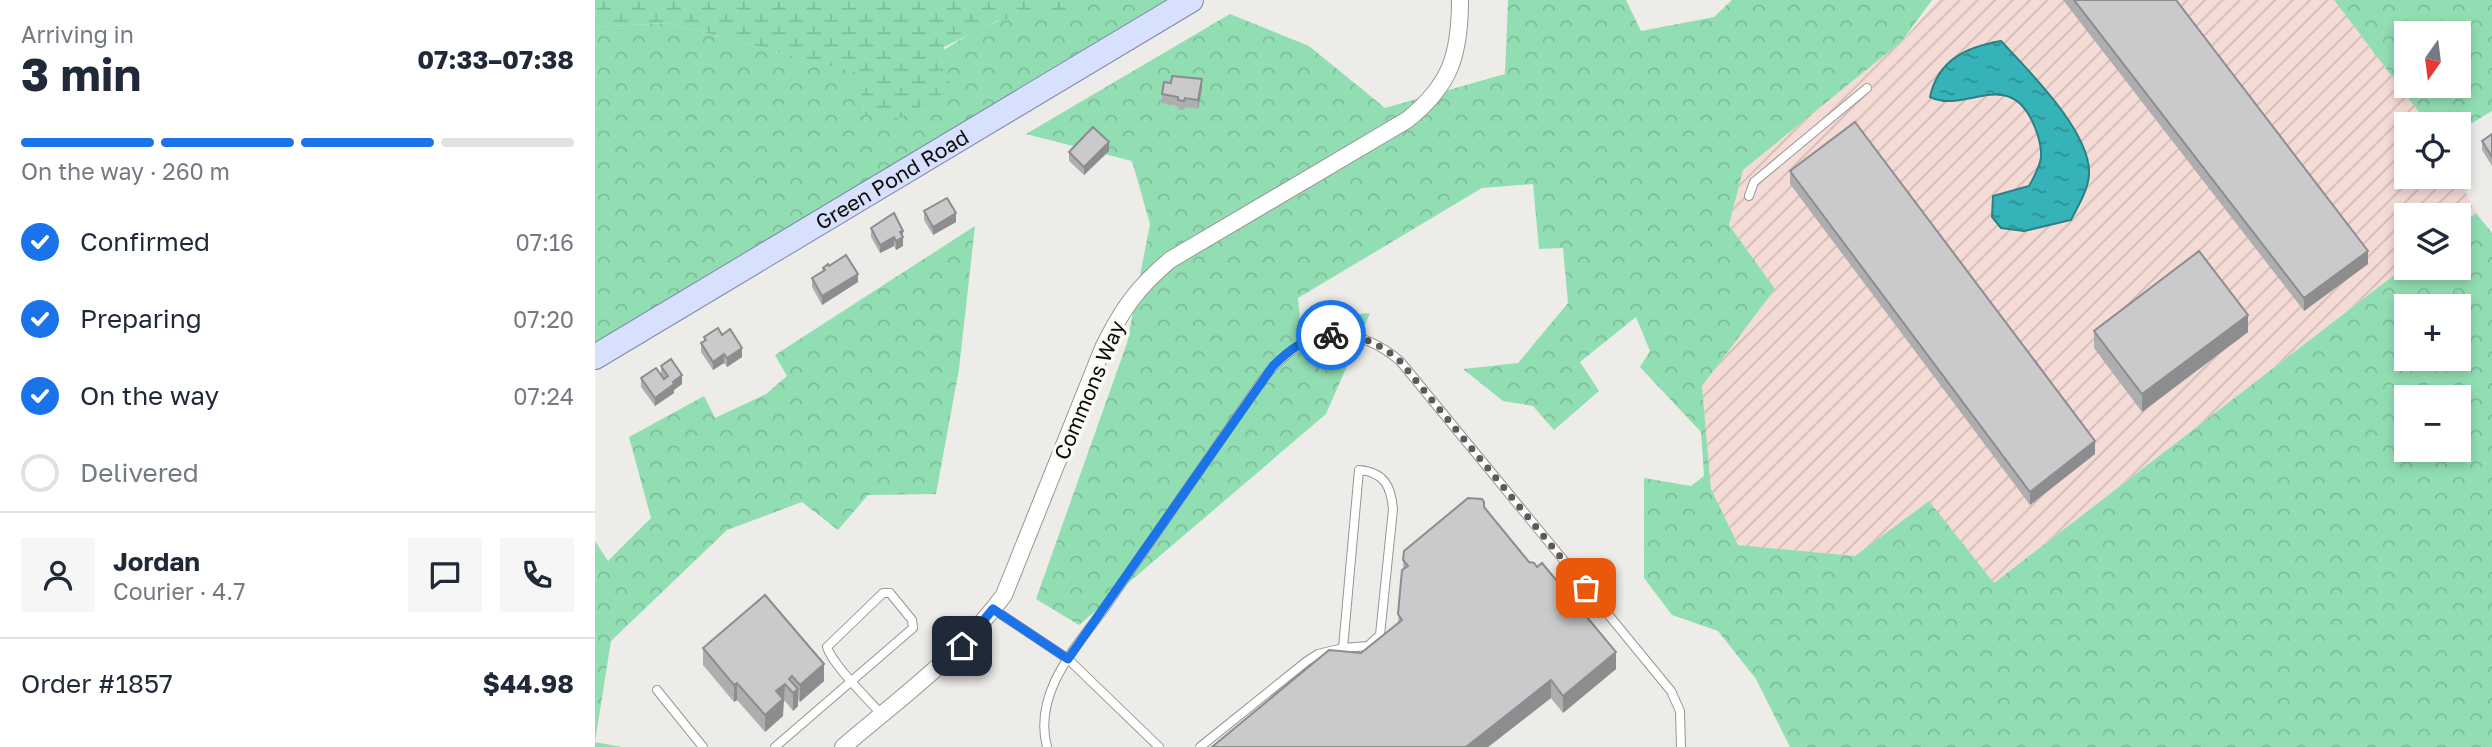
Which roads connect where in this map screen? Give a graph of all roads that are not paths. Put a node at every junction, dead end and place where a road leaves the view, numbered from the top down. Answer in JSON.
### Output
{"nodes":[{"id":1,"x":1191,"y":0,"type":"edge"},
{"id":2,"x":1460,"y":0,"type":"edge"},
{"id":3,"x":1867,"y":88,"type":"dead end"},
{"id":4,"x":1749,"y":196,"type":"dead end"},
{"id":5,"x":595,"y":357,"type":"edge"},
{"id":6,"x":993,"y":609,"type":"junction"},
{"id":7,"x":1343,"y":648,"type":"junction"},
{"id":8,"x":1068,"y":659,"type":"junction"},
{"id":9,"x":853,"y":682,"type":"junction"},
{"id":10,"x":657,"y":690,"type":"dead end"},
{"id":11,"x":881,"y":714,"type":"junction"},
{"id":12,"x":703,"y":747,"type":"edge"},
{"id":13,"x":775,"y":747,"type":"edge"},
{"id":14,"x":843,"y":747,"type":"edge"},
{"id":15,"x":1047,"y":747,"type":"edge"},
{"id":16,"x":1159,"y":747,"type":"edge"},
{"id":17,"x":1201,"y":747,"type":"edge"},
{"id":18,"x":1681,"y":747,"type":"edge"}],
"edges":[{"from":1,"to":5,"type":"main road","name":"Green Pond Road"},
{"from":2,"to":6,"type":"street","name":"Commons Way"},
{"from":3,"to":4,"type":"lane"},
{"from":6,"to":8,"type":"lane"},
{"from":6,"to":11,"type":"street","name":"Commons Way"},
{"from":7,"to":7,"type":"lane"},
{"from":7,"to":17,"type":"lane"},
{"from":8,"to":15,"type":"lane"},
{"from":8,"to":16,"type":"lane"},
{"from":8,"to":18,"type":"lane"},
{"from":9,"to":9,"type":"lane"},
{"from":9,"to":11,"type":"lane"},
{"from":9,"to":13,"type":"lane"},
{"from":10,"to":12,"type":"lane"},
{"from":11,"to":14,"type":"street","name":"Commons Way"}]}
